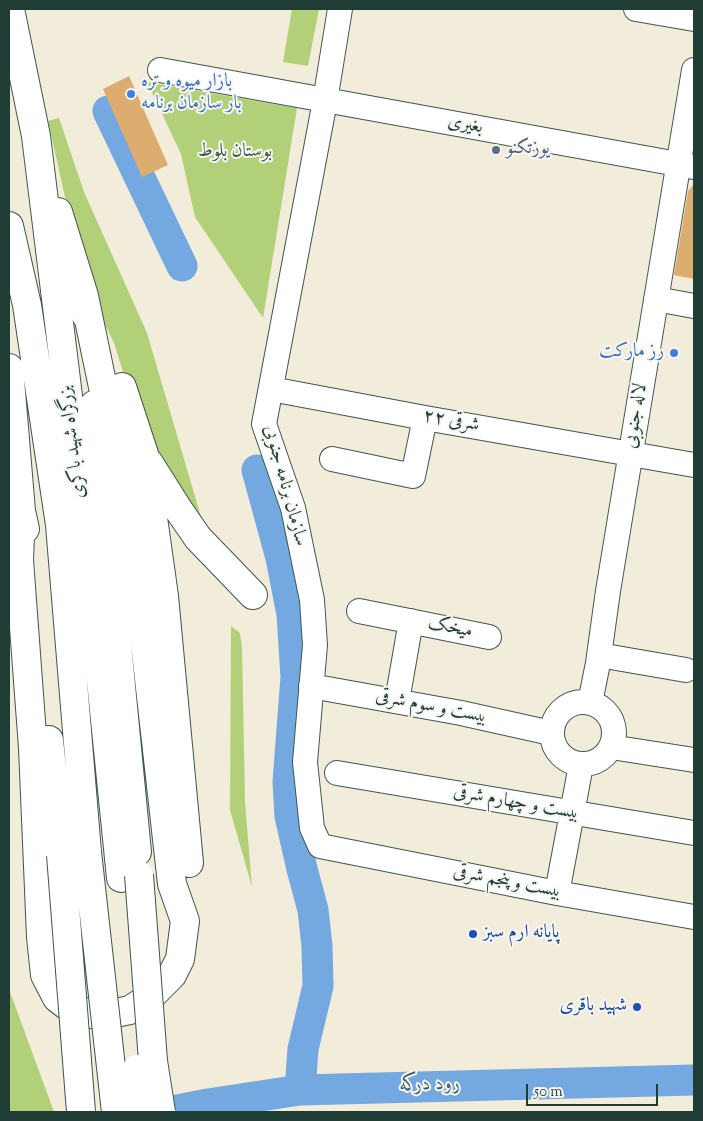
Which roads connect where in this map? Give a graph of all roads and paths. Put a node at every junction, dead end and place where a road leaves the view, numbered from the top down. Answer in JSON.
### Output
{"nodes":[{"id":1,"x":10,"y":9,"type":"edge"},
{"id":2,"x":340,"y":9,"type":"edge"},
{"id":3,"x":636,"y":9,"type":"edge"},
{"id":4,"x":694,"y":19,"type":"edge"},
{"id":5,"x":160,"y":70,"type":"dead end"},
{"id":6,"x":694,"y":70,"type":"edge"},
{"id":7,"x":325,"y":101,"type":"junction"},
{"id":8,"x":36,"y":136,"type":"junction"},
{"id":9,"x":687,"y":165,"type":"edge"},
{"id":10,"x":9,"y":226,"type":"edge"},
{"id":11,"x":84,"y":296,"type":"junction"},
{"id":12,"x":656,"y":300,"type":"junction"},
{"id":13,"x":694,"y":306,"type":"edge"},
{"id":14,"x":9,"y":368,"type":"edge"},
{"id":15,"x":271,"y":389,"type":"junction"},
{"id":16,"x":425,"y":418,"type":"junction"},
{"id":17,"x":144,"y":454,"type":"junction"},
{"id":18,"x":631,"y":454,"type":"junction"},
{"id":19,"x":332,"y":459,"type":"dead end"},
{"id":20,"x":694,"y":465,"type":"edge"},
{"id":21,"x":22,"y":511,"type":"junction"},
{"id":22,"x":253,"y":595,"type":"dead end"},
{"id":23,"x":359,"y":610,"type":"dead end"},
{"id":24,"x":411,"y":621,"type":"junction"},
{"id":25,"x":489,"y":637,"type":"dead end"},
{"id":26,"x":600,"y":655,"type":"junction"},
{"id":27,"x":686,"y":670,"type":"dead end"},
{"id":28,"x":311,"y":686,"type":"junction"},
{"id":29,"x":397,"y":701,"type":"junction"},
{"id":30,"x":590,"y":702,"type":"junction"},
{"id":31,"x":551,"y":733,"type":"junction"},
{"id":32,"x":611,"y":747,"type":"junction"},
{"id":33,"x":694,"y":760,"type":"edge"},
{"id":34,"x":580,"y":765,"type":"junction"},
{"id":35,"x":337,"y":773,"type":"dead end"},
{"id":36,"x":572,"y":813,"type":"junction"},
{"id":37,"x":694,"y":833,"type":"edge"},
{"id":38,"x":320,"y":846,"type":"joint"},
{"id":39,"x":74,"y":854,"type":"junction"},
{"id":40,"x":130,"y":876,"type":"junction"},
{"id":41,"x":557,"y":893,"type":"junction"},
{"id":42,"x":694,"y":917,"type":"edge"},
{"id":43,"x":184,"y":921,"type":"junction"},
{"id":44,"x":81,"y":1112,"type":"edge"},
{"id":45,"x":116,"y":1112,"type":"edge"},
{"id":46,"x":141,"y":1112,"type":"edge"},
{"id":47,"x":161,"y":1112,"type":"edge"}],
"edges":[{"from":1,"to":8,"type":"highway","name":"بزرگراه شهید باکری"},
{"from":2,"to":7,"type":"street","name":"سازمان برنامه جنوبی"},
{"from":3,"to":4,"type":"street"},
{"from":5,"to":7,"type":"street","name":"بغیری"},
{"from":6,"to":9,"type":"street","name":"لاله جنوبی"},
{"from":7,"to":9,"type":"street","name":"بغیری"},
{"from":7,"to":15,"type":"street","name":"سازمان برنامه جنوبی"},
{"from":8,"to":11,"type":"highway"},
{"from":8,"to":40,"type":"highway","name":"بزرگراه شهید باکری"},
{"from":9,"to":12,"type":"street","name":"لاله جنوبی"},
{"from":10,"to":39,"type":"highway"},
{"from":11,"to":17,"type":"highway"},
{"from":11,"to":40,"type":"highway"},
{"from":11,"to":43,"type":"highway"},
{"from":12,"to":13,"type":"street"},
{"from":12,"to":18,"type":"street","name":"لاله جنوبی"},
{"from":14,"to":21,"type":"highway"},
{"from":15,"to":16,"type":"street","name":"۲۲ شرقی"},
{"from":15,"to":28,"type":"street","name":"سازمان برنامه جنوبی"},
{"from":16,"to":18,"type":"street","name":"۲۲ شرقی"},
{"from":16,"to":19,"type":"street"},
{"from":17,"to":22,"type":"highway"},
{"from":17,"to":43,"type":"highway"},
{"from":18,"to":20,"type":"street","name":"۲۲ شرقی"},
{"from":18,"to":26,"type":"street","name":"لاله جنوبی"},
{"from":21,"to":39,"type":"highway"},
{"from":21,"to":43,"type":"highway"},
{"from":23,"to":24,"type":"street","name":"میخک"},
{"from":24,"to":25,"type":"street","name":"میخک"},
{"from":24,"to":29,"type":"street","name":"میخک"},
{"from":26,"to":27,"type":"street"},
{"from":26,"to":30,"type":"street","name":"لاله جنوبی"},
{"from":28,"to":29,"type":"street","name":"بیست و سوم شرقی"},
{"from":28,"to":38,"type":"street","name":"سازمان برنامه جنوبی"},
{"from":29,"to":31,"type":"street","name":"بیست و سوم شرقی"},
{"from":30,"to":31,"type":"street"},
{"from":30,"to":32,"type":"street"},
{"from":31,"to":34,"type":"street"},
{"from":32,"to":33,"type":"street"},
{"from":32,"to":34,"type":"street"},
{"from":34,"to":36,"type":"street"},
{"from":35,"to":36,"type":"street","name":"بیست و چهارم شرقی"},
{"from":36,"to":37,"type":"street","name":"بیست و چهارم شرقی"},
{"from":36,"to":41,"type":"street"},
{"from":38,"to":41,"type":"street","name":"بیست و پنجم شرقی"},
{"from":39,"to":44,"type":"highway","bridge":true},
{"from":39,"to":45,"type":"highway","bridge":true},
{"from":40,"to":46,"type":"highway","bridge":true},
{"from":40,"to":47,"type":"highway","bridge":true},
{"from":41,"to":42,"type":"street","name":"بیست و پنجم شرقی"}]}
